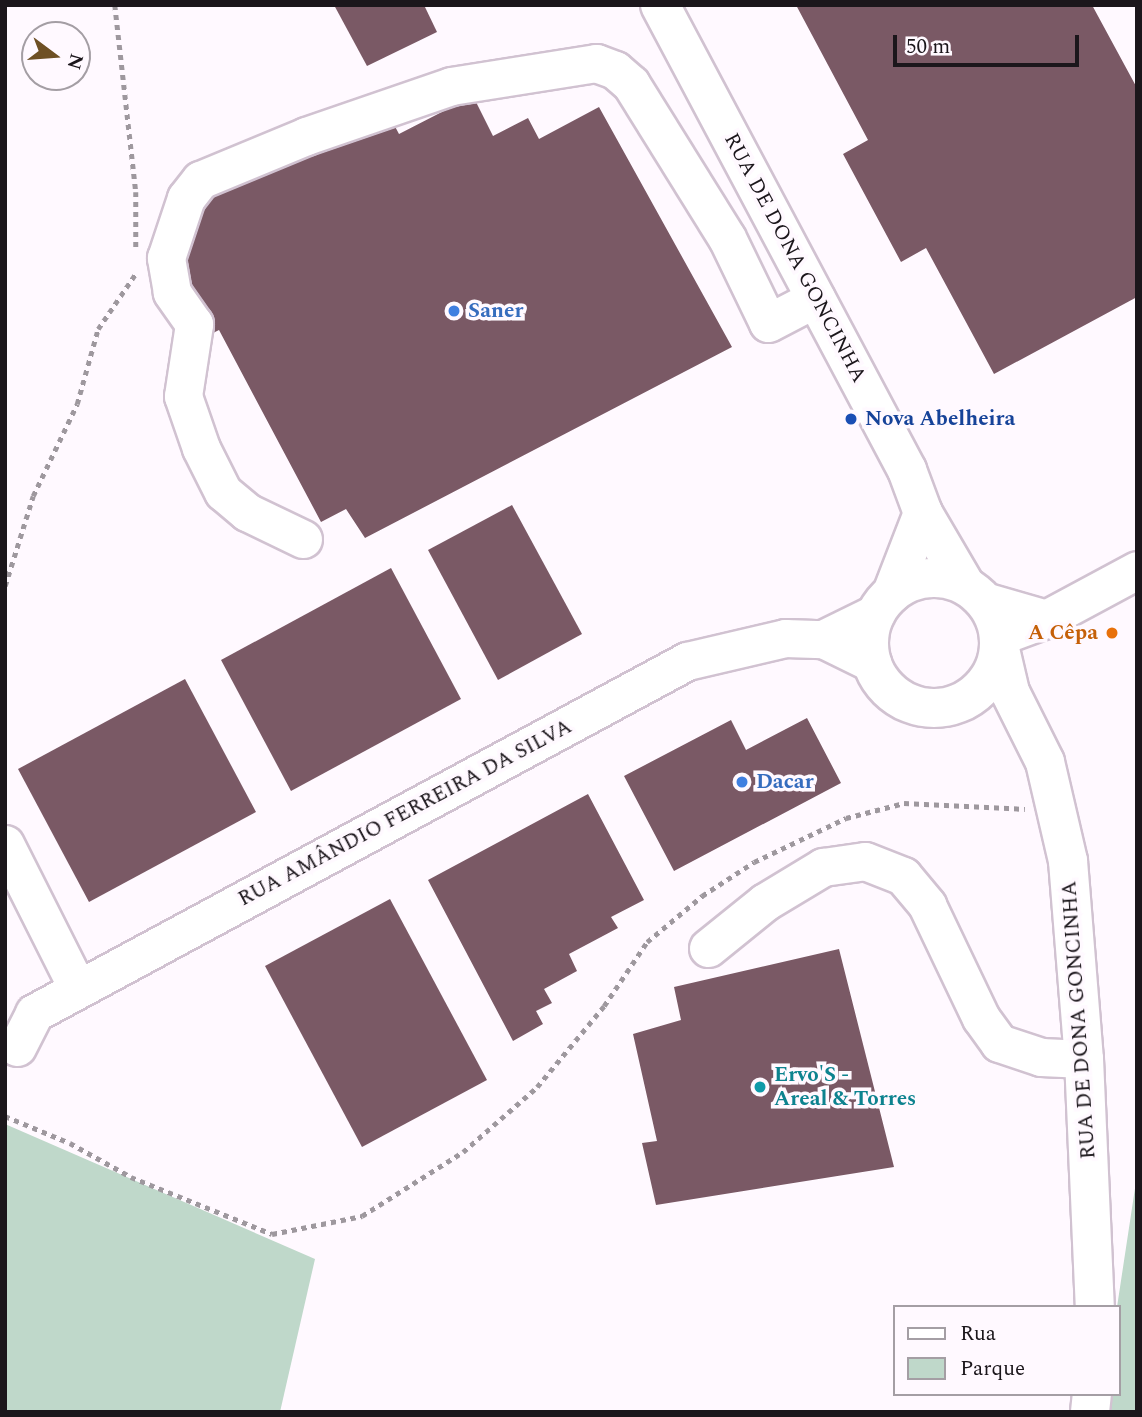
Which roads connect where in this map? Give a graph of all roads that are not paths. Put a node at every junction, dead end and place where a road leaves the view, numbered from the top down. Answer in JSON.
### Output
{"nodes":[{"id":1,"x":660,"y":5,"type":"edge"},
{"id":2,"x":816,"y":298,"type":"junction"},
{"id":3,"x":923,"y":513,"type":"junction"},
{"id":4,"x":303,"y":539,"type":"dead end"},
{"id":5,"x":1137,"y":570,"type":"edge"},
{"id":6,"x":974,"y":593,"type":"junction"},
{"id":7,"x":884,"y":603,"type":"junction"},
{"id":8,"x":1046,"y":619,"type":"junction"},
{"id":9,"x":823,"y":639,"type":"junction"},
{"id":10,"x":1000,"y":643,"type":"junction"},
{"id":11,"x":872,"y":663,"type":"junction"},
{"id":12,"x":954,"y":706,"type":"junction"},
{"id":13,"x":1032,"y":740,"type":"junction"},
{"id":14,"x":5,"y":844,"type":"edge"},
{"id":15,"x":708,"y":948,"type":"dead end"},
{"id":16,"x":78,"y":989,"type":"junction"},
{"id":17,"x":17,"y":1047,"type":"dead end"},
{"id":18,"x":1084,"y":1059,"type":"junction"},
{"id":19,"x":1095,"y":1305,"type":"edge"}],
"edges":[{"from":1,"to":2,"type":"main road","name":"RUA DE DONA GONCINHA"},
{"from":2,"to":3,"type":"main road","name":"RUA DE DONA GONCINHA"},
{"from":2,"to":4,"type":"street"},
{"from":3,"to":6,"type":"main road","name":"RUA DE DONA GONCINHA"},
{"from":3,"to":7,"type":"main road"},
{"from":5,"to":8,"type":"street"},
{"from":6,"to":7,"type":"main road"},
{"from":6,"to":8,"type":"street"},
{"from":6,"to":10,"type":"main road"},
{"from":7,"to":9,"type":"street","name":"RUA AMÂNDIO FERREIRA DA SILVA"},
{"from":7,"to":11,"type":"main road"},
{"from":8,"to":10,"type":"street"},
{"from":9,"to":11,"type":"street","name":"RUA AMÂNDIO FERREIRA DA SILVA"},
{"from":9,"to":16,"type":"street","name":"RUA AMÂNDIO FERREIRA DA SILVA"},
{"from":10,"to":12,"type":"main road"},
{"from":10,"to":13,"type":"main road","name":"RUA DE DONA GONCINHA"},
{"from":11,"to":12,"type":"main road"},
{"from":12,"to":13,"type":"main road"},
{"from":13,"to":18,"type":"main road","name":"RUA DE DONA GONCINHA"},
{"from":14,"to":16,"type":"street"},
{"from":15,"to":18,"type":"street"},
{"from":16,"to":17,"type":"street","name":"RUA AMÂNDIO FERREIRA DA SILVA"},
{"from":18,"to":19,"type":"main road","name":"RUA DE DONA GONCINHA"}]}
